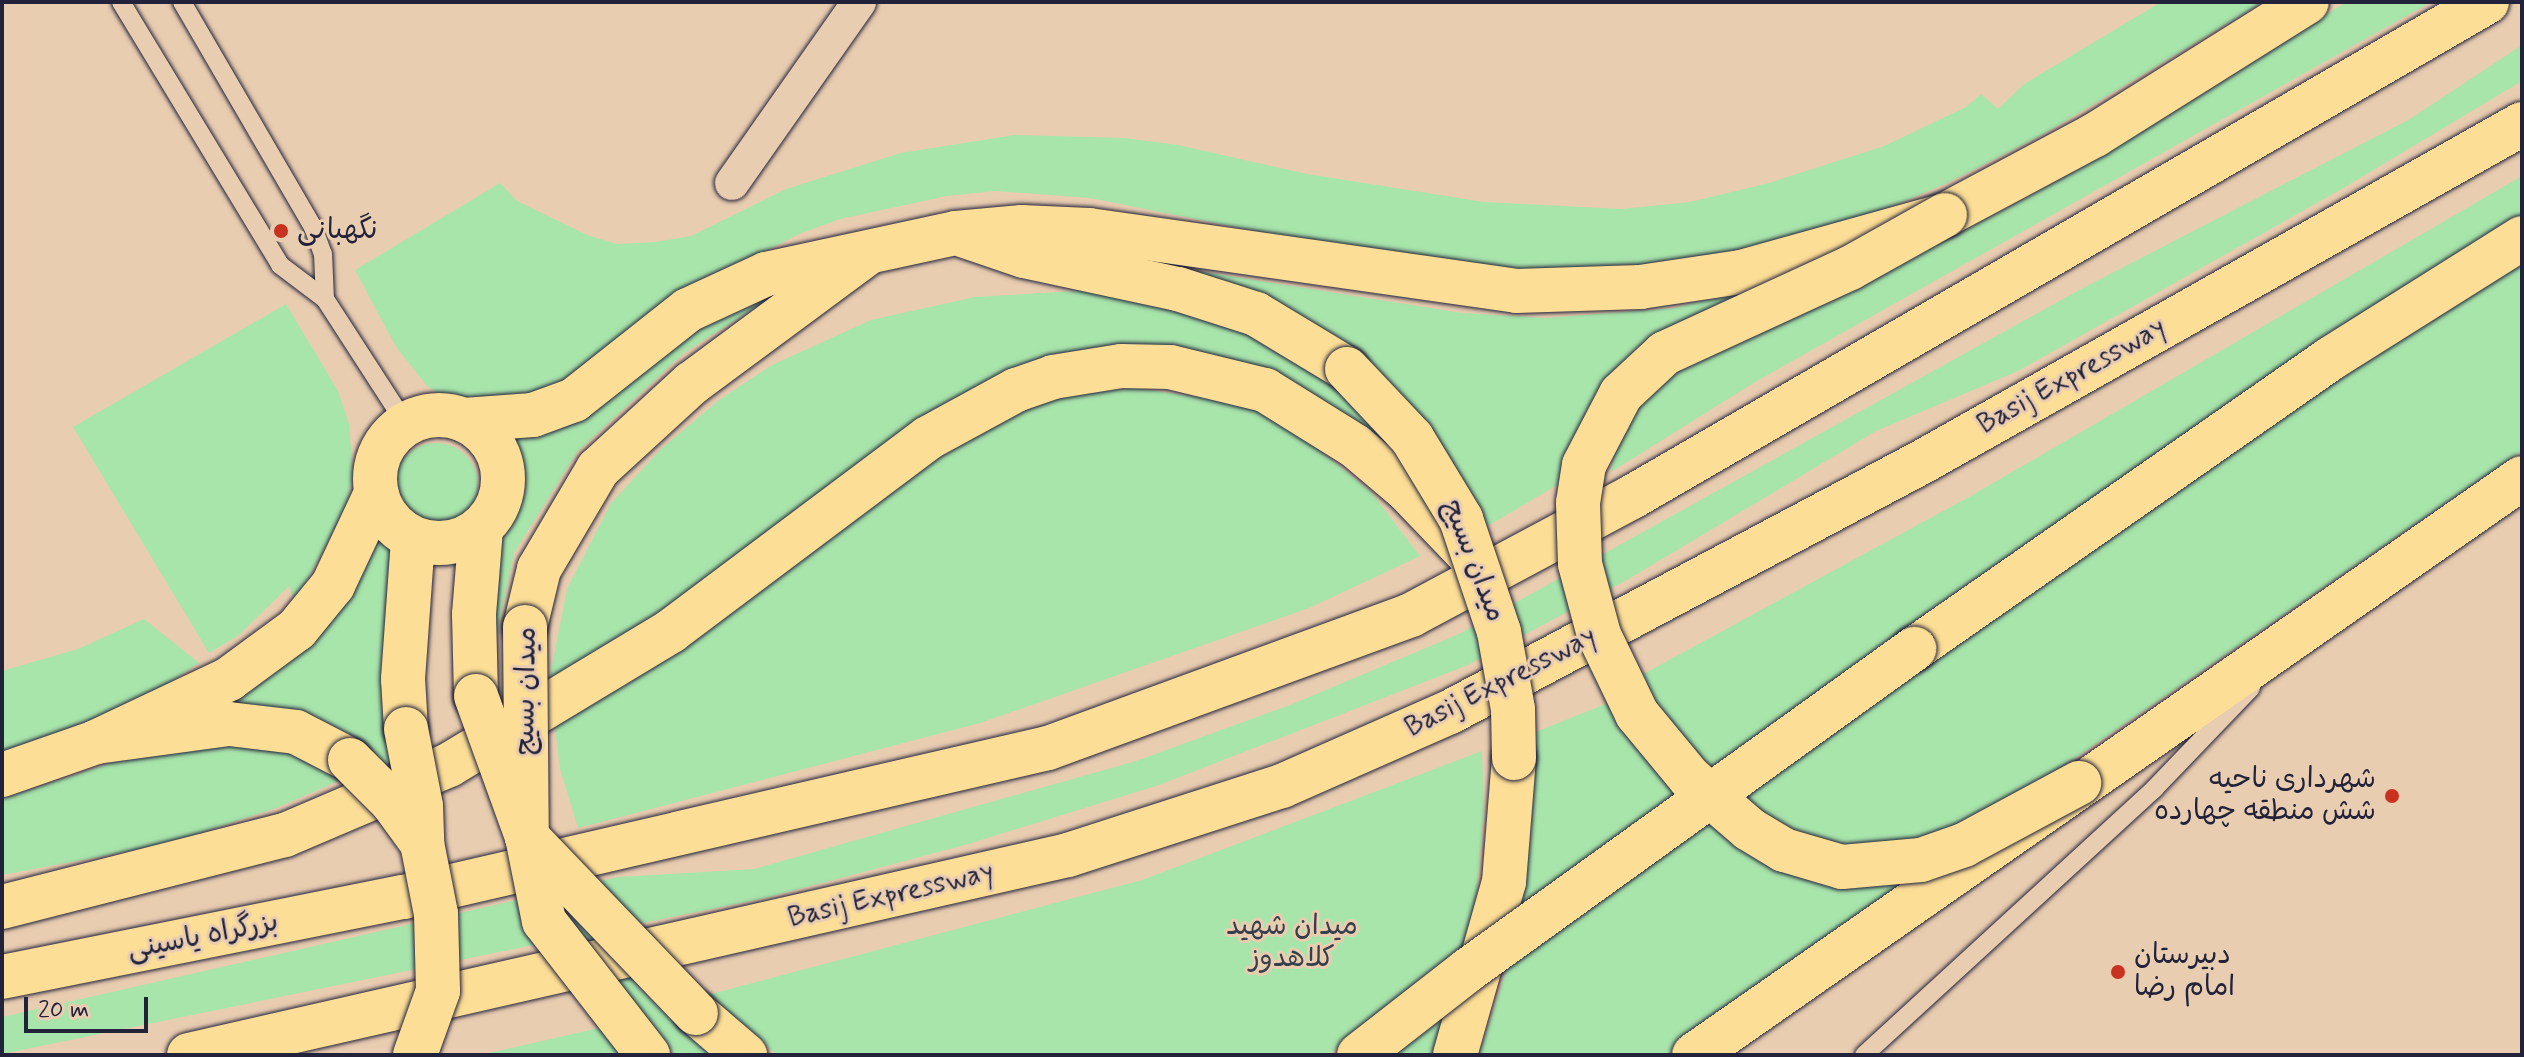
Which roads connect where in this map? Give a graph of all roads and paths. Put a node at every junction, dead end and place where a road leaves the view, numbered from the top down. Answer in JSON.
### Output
{"nodes":[{"id":1,"x":121,"y":2,"type":"edge"},
{"id":2,"x":182,"y":2,"type":"edge"},
{"id":3,"x":859,"y":2,"type":"edge"},
{"id":4,"x":2307,"y":2,"type":"edge"},
{"id":5,"x":2487,"y":2,"type":"edge"},
{"id":6,"x":2522,"y":124,"type":"edge"},
{"id":7,"x":732,"y":183,"type":"dead end"},
{"id":8,"x":1945,"y":215,"type":"junction"},
{"id":9,"x":956,"y":233,"type":"junction"},
{"id":10,"x":2522,"y":238,"type":"edge"},
{"id":11,"x":865,"y":255,"type":"junction"},
{"id":12,"x":325,"y":299,"type":"junction"},
{"id":13,"x":464,"y":420,"type":"junction"},
{"id":14,"x":406,"y":424,"type":"junction"},
{"id":15,"x":2522,"y":478,"type":"edge"},
{"id":16,"x":376,"y":493,"type":"junction"},
{"id":17,"x":481,"y":528,"type":"junction"},
{"id":18,"x":413,"y":538,"type":"junction"},
{"id":19,"x":1478,"y":564,"type":"junction"},
{"id":20,"x":2326,"y":610,"type":"junction"},
{"id":21,"x":96,"y":742,"type":"junction"},
{"id":22,"x":2,"y":775,"type":"edge"},
{"id":23,"x":2079,"y":783,"type":"junction"},
{"id":24,"x":527,"y":837,"type":"junction"},
{"id":25,"x":422,"y":843,"type":"junction"},
{"id":26,"x":2,"y":907,"type":"edge"},
{"id":27,"x":2,"y":977,"type":"edge"},
{"id":28,"x":189,"y":1055,"type":"edge"},
{"id":29,"x":415,"y":1055,"type":"edge"},
{"id":30,"x":648,"y":1055,"type":"edge"},
{"id":31,"x":745,"y":1055,"type":"edge"},
{"id":32,"x":1359,"y":1055,"type":"edge"},
{"id":33,"x":1455,"y":1055,"type":"edge"},
{"id":34,"x":1694,"y":1055,"type":"edge"},
{"id":35,"x":1864,"y":1055,"type":"edge"}],
"edges":[{"from":1,"to":12,"type":"lane"},
{"from":2,"to":12,"type":"lane"},
{"from":3,"to":7,"type":"street"},
{"from":4,"to":8,"type":"main road"},
{"from":5,"to":27,"type":"main road","name":"بزرگراه یاسینی"},
{"from":6,"to":28,"type":"main road","name":"Basij Expressway"},
{"from":8,"to":9,"type":"main road"},
{"from":8,"to":23,"type":"main road","bridge":true},
{"from":9,"to":11,"type":"main road"},
{"from":9,"to":19,"type":"main road","name":"میدان بسیج","bridge":true},
{"from":10,"to":32,"type":"main road","bridge":true},
{"from":11,"to":13,"type":"main road"},
{"from":11,"to":24,"type":"main road","name":"میدان بسیج","bridge":true},
{"from":12,"to":14,"type":"lane"},
{"from":13,"to":14,"type":"main road"},
{"from":13,"to":17,"type":"main road"},
{"from":14,"to":16,"type":"main road"},
{"from":15,"to":20,"type":"main road"},
{"from":16,"to":18,"type":"main road"},
{"from":16,"to":21,"type":"main road"},
{"from":17,"to":18,"type":"main road"},
{"from":17,"to":24,"type":"main road","bridge":true},
{"from":18,"to":25,"type":"main road","bridge":true},
{"from":19,"to":26,"type":"main road"},
{"from":19,"to":33,"type":"main road","name":"میدان بسیج","bridge":true},
{"from":20,"to":23,"type":"main road"},
{"from":20,"to":35,"type":"lane"},
{"from":21,"to":22,"type":"main road"},
{"from":21,"to":25,"type":"main road","bridge":true},
{"from":23,"to":34,"type":"main road"},
{"from":24,"to":30,"type":"main road","bridge":true},
{"from":24,"to":31,"type":"main road","bridge":true},
{"from":25,"to":29,"type":"main road","bridge":true}]}
